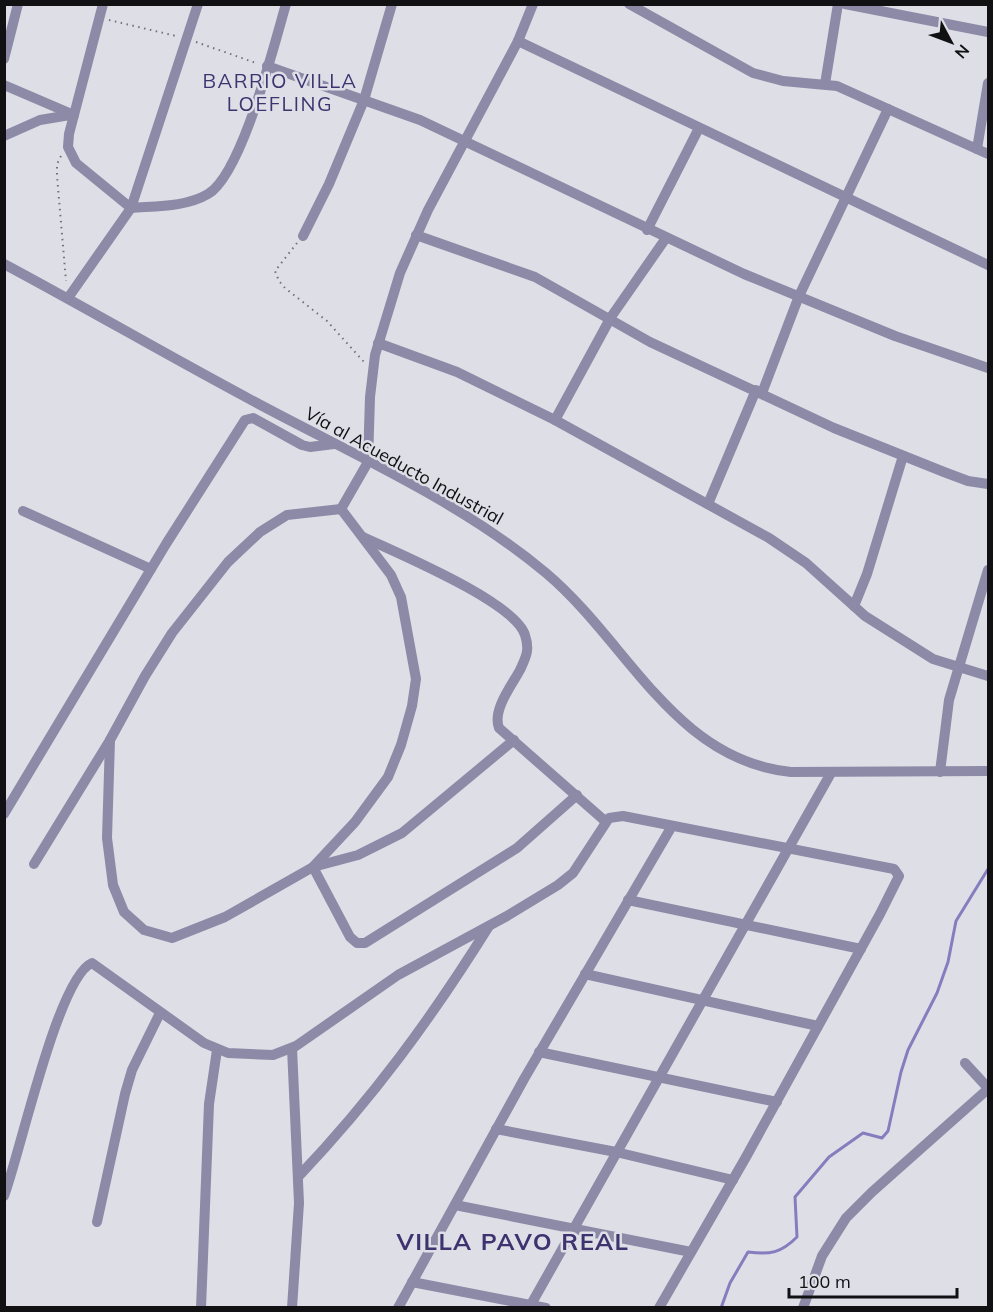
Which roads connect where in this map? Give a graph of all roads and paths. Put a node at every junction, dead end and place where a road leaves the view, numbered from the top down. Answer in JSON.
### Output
{"nodes":[{"id":1,"x":18,"y":4,"type":"edge"},
{"id":2,"x":103,"y":4,"type":"edge"},
{"id":3,"x":198,"y":4,"type":"edge"},
{"id":4,"x":286,"y":4,"type":"edge"},
{"id":5,"x":392,"y":4,"type":"edge"},
{"id":6,"x":533,"y":4,"type":"edge"},
{"id":7,"x":629,"y":4,"type":"edge"},
{"id":8,"x":838,"y":4,"type":"edge"},
{"id":9,"x":845,"y":4,"type":"edge"},
{"id":10,"x":988,"y":32,"type":"edge"},
{"id":11,"x":518,"y":41,"type":"junction"},
{"id":12,"x":4,"y":59,"type":"edge"},
{"id":13,"x":267,"y":66,"type":"junction"},
{"id":14,"x":988,"y":83,"type":"edge"},
{"id":15,"x":825,"y":84,"type":"junction"},
{"id":16,"x":4,"y":85,"type":"edge"},
{"id":17,"x":364,"y":100,"type":"junction"},
{"id":18,"x":888,"y":109,"type":"junction"},
{"id":19,"x":74,"y":115,"type":"junction"},
{"id":20,"x":699,"y":128,"type":"junction"},
{"id":21,"x":4,"y":136,"type":"edge"},
{"id":22,"x":465,"y":140,"type":"junction"},
{"id":23,"x":68,"y":147,"type":"junction"},
{"id":24,"x":977,"y":149,"type":"junction"},
{"id":25,"x":988,"y":154,"type":"edge"},
{"id":26,"x":845,"y":197,"type":"junction"},
{"id":27,"x":131,"y":208,"type":"junction"},
{"id":28,"x":647,"y":230,"type":"junction"},
{"id":29,"x":416,"y":235,"type":"junction"},
{"id":30,"x":303,"y":236,"type":"joint"},
{"id":31,"x":666,"y":238,"type":"junction"},
{"id":32,"x":6,"y":266,"type":"edge"},
{"id":33,"x":988,"y":266,"type":"edge"},
{"id":34,"x":799,"y":296,"type":"junction"},
{"id":35,"x":68,"y":298,"type":"junction"},
{"id":36,"x":611,"y":317,"type":"junction"},
{"id":37,"x":378,"y":343,"type":"junction"},
{"id":38,"x":373,"y":366,"type":"junction"},
{"id":39,"x":988,"y":368,"type":"edge"},
{"id":40,"x":759,"y":392,"type":"junction"},
{"id":41,"x":555,"y":420,"type":"junction"},
{"id":42,"x":334,"y":444,"type":"junction"},
{"id":43,"x":903,"y":456,"type":"junction"},
{"id":44,"x":368,"y":462,"type":"junction"},
{"id":45,"x":988,"y":484,"type":"edge"},
{"id":46,"x":708,"y":504,"type":"junction"},
{"id":47,"x":340,"y":509,"type":"junction"},
{"id":48,"x":23,"y":511,"type":"dead end"},
{"id":49,"x":359,"y":535,"type":"junction"},
{"id":50,"x":151,"y":569,"type":"junction"},
{"id":51,"x":988,"y":570,"type":"edge"},
{"id":52,"x":854,"y":606,"type":"junction"},
{"id":53,"x":959,"y":668,"type":"junction"},
{"id":54,"x":988,"y":676,"type":"edge"},
{"id":55,"x":110,"y":740,"type":"junction"},
{"id":56,"x":514,"y":740,"type":"junction"},
{"id":57,"x":988,"y":771,"type":"edge"},
{"id":58,"x":940,"y":772,"type":"junction"},
{"id":59,"x":831,"y":773,"type":"junction"},
{"id":60,"x":577,"y":795,"type":"junction"},
{"id":61,"x":4,"y":814,"type":"edge"},
{"id":62,"x":605,"y":822,"type":"junction"},
{"id":63,"x":672,"y":826,"type":"junction"},
{"id":64,"x":790,"y":846,"type":"junction"},
{"id":65,"x":34,"y":864,"type":"dead end"},
{"id":66,"x":313,"y":867,"type":"junction"},
{"id":67,"x":628,"y":900,"type":"junction"},
{"id":68,"x":745,"y":925,"type":"junction"},
{"id":69,"x":489,"y":926,"type":"junction"},
{"id":70,"x":861,"y":949,"type":"junction"},
{"id":71,"x":585,"y":974,"type":"junction"},
{"id":72,"x":701,"y":1001,"type":"junction"},
{"id":73,"x":160,"y":1013,"type":"junction"},
{"id":74,"x":818,"y":1026,"type":"junction"},
{"id":75,"x":292,"y":1048,"type":"junction"},
{"id":76,"x":218,"y":1050,"type":"junction"},
{"id":77,"x":539,"y":1052,"type":"junction"},
{"id":78,"x":965,"y":1063,"type":"dead end"},
{"id":79,"x":659,"y":1076,"type":"junction"},
{"id":80,"x":988,"y":1089,"type":"edge"},
{"id":81,"x":777,"y":1102,"type":"junction"},
{"id":82,"x":496,"y":1129,"type":"junction"},
{"id":83,"x":616,"y":1152,"type":"junction"},
{"id":84,"x":298,"y":1177,"type":"junction"},
{"id":85,"x":733,"y":1180,"type":"junction"},
{"id":86,"x":4,"y":1196,"type":"edge"},
{"id":87,"x":455,"y":1205,"type":"junction"},
{"id":88,"x":97,"y":1222,"type":"dead end"},
{"id":89,"x":574,"y":1228,"type":"junction"},
{"id":90,"x":691,"y":1252,"type":"junction"},
{"id":91,"x":412,"y":1282,"type":"junction"},
{"id":92,"x":530,"y":1306,"type":"edge"},
{"id":93,"x":201,"y":1308,"type":"edge"},
{"id":94,"x":292,"y":1308,"type":"edge"},
{"id":95,"x":398,"y":1308,"type":"edge"},
{"id":96,"x":546,"y":1308,"type":"edge"},
{"id":97,"x":659,"y":1308,"type":"edge"},
{"id":98,"x":802,"y":1308,"type":"edge"}],
"edges":[{"from":1,"to":12,"type":"street"},
{"from":2,"to":19,"type":"street"},
{"from":3,"to":27,"type":"street"},
{"from":4,"to":13,"type":"street"},
{"from":5,"to":17,"type":"street"},
{"from":6,"to":11,"type":"street"},
{"from":7,"to":15,"type":"street"},
{"from":8,"to":15,"type":"street"},
{"from":9,"to":10,"type":"street"},
{"from":11,"to":20,"type":"street"},
{"from":11,"to":22,"type":"street"},
{"from":13,"to":17,"type":"street"},
{"from":13,"to":27,"type":"street"},
{"from":14,"to":24,"type":"street"},
{"from":15,"to":18,"type":"street"},
{"from":16,"to":19,"type":"street"},
{"from":17,"to":22,"type":"street"},
{"from":17,"to":30,"type":"street"},
{"from":18,"to":24,"type":"street"},
{"from":18,"to":26,"type":"street"},
{"from":19,"to":21,"type":"street"},
{"from":19,"to":23,"type":"street"},
{"from":20,"to":26,"type":"street"},
{"from":20,"to":28,"type":"street"},
{"from":22,"to":28,"type":"street"},
{"from":22,"to":29,"type":"street"},
{"from":23,"to":27,"type":"street"},
{"from":23,"to":35,"type":"path"},
{"from":24,"to":25,"type":"street"},
{"from":26,"to":33,"type":"street"},
{"from":26,"to":34,"type":"street"},
{"from":27,"to":35,"type":"street"},
{"from":28,"to":31,"type":"street"},
{"from":29,"to":36,"type":"street"},
{"from":29,"to":37,"type":"street"},
{"from":30,"to":38,"type":"path"},
{"from":31,"to":34,"type":"street"},
{"from":31,"to":36,"type":"street"},
{"from":32,"to":35,"type":"street","name":"Vía al Acueducto Industrial"},
{"from":34,"to":39,"type":"street"},
{"from":34,"to":40,"type":"street"},
{"from":35,"to":42,"type":"street","name":"Vía al Acueducto Industrial"},
{"from":36,"to":40,"type":"street"},
{"from":36,"to":41,"type":"street"},
{"from":37,"to":38,"type":"street"},
{"from":37,"to":41,"type":"street"},
{"from":38,"to":44,"type":"street"},
{"from":40,"to":43,"type":"street"},
{"from":40,"to":46,"type":"street"},
{"from":41,"to":46,"type":"street"},
{"from":42,"to":44,"type":"street","name":"Vía al Acueducto Industrial"},
{"from":42,"to":50,"type":"street"},
{"from":43,"to":45,"type":"street"},
{"from":43,"to":52,"type":"street"},
{"from":44,"to":47,"type":"street"},
{"from":44,"to":59,"type":"street","name":"Vía al Acueducto Industrial"},
{"from":46,"to":52,"type":"street"},
{"from":47,"to":49,"type":"street"},
{"from":47,"to":55,"type":"street"},
{"from":48,"to":50,"type":"street"},
{"from":49,"to":56,"type":"street"},
{"from":49,"to":66,"type":"street"},
{"from":50,"to":61,"type":"street"},
{"from":51,"to":53,"type":"street"},
{"from":52,"to":53,"type":"street"},
{"from":53,"to":54,"type":"street"},
{"from":53,"to":58,"type":"street"},
{"from":55,"to":65,"type":"street"},
{"from":55,"to":66,"type":"street"},
{"from":56,"to":60,"type":"street"},
{"from":56,"to":66,"type":"street"},
{"from":57,"to":58,"type":"street","name":"Vía al Acueducto Industrial"},
{"from":58,"to":59,"type":"street","name":"Vía al Acueducto Industrial"},
{"from":59,"to":64,"type":"street"},
{"from":60,"to":62,"type":"street"},
{"from":60,"to":66,"type":"street"},
{"from":62,"to":63,"type":"street"},
{"from":62,"to":69,"type":"street"},
{"from":63,"to":64,"type":"street"},
{"from":63,"to":67,"type":"street"},
{"from":64,"to":68,"type":"street"},
{"from":64,"to":70,"type":"street"},
{"from":67,"to":68,"type":"street"},
{"from":67,"to":71,"type":"street"},
{"from":68,"to":70,"type":"street"},
{"from":68,"to":72,"type":"street"},
{"from":69,"to":75,"type":"street"},
{"from":69,"to":84,"type":"street"},
{"from":70,"to":74,"type":"street"},
{"from":71,"to":72,"type":"street"},
{"from":71,"to":77,"type":"street"},
{"from":72,"to":74,"type":"street"},
{"from":72,"to":79,"type":"street"},
{"from":73,"to":76,"type":"street"},
{"from":73,"to":86,"type":"street"},
{"from":73,"to":88,"type":"street"},
{"from":74,"to":81,"type":"street"},
{"from":75,"to":76,"type":"street"},
{"from":75,"to":84,"type":"street"},
{"from":76,"to":93,"type":"street"},
{"from":77,"to":79,"type":"street"},
{"from":77,"to":82,"type":"street"},
{"from":78,"to":80,"type":"street"},
{"from":79,"to":81,"type":"street"},
{"from":79,"to":83,"type":"street"},
{"from":80,"to":98,"type":"street"},
{"from":81,"to":85,"type":"street"},
{"from":82,"to":83,"type":"street"},
{"from":82,"to":87,"type":"street"},
{"from":83,"to":85,"type":"street"},
{"from":83,"to":89,"type":"street"},
{"from":84,"to":94,"type":"street"},
{"from":85,"to":90,"type":"street"},
{"from":87,"to":89,"type":"street"},
{"from":87,"to":91,"type":"street"},
{"from":89,"to":90,"type":"street"},
{"from":89,"to":92,"type":"street"},
{"from":90,"to":97,"type":"street"},
{"from":91,"to":92,"type":"street"},
{"from":91,"to":95,"type":"street"},
{"from":92,"to":96,"type":"street"}]}
